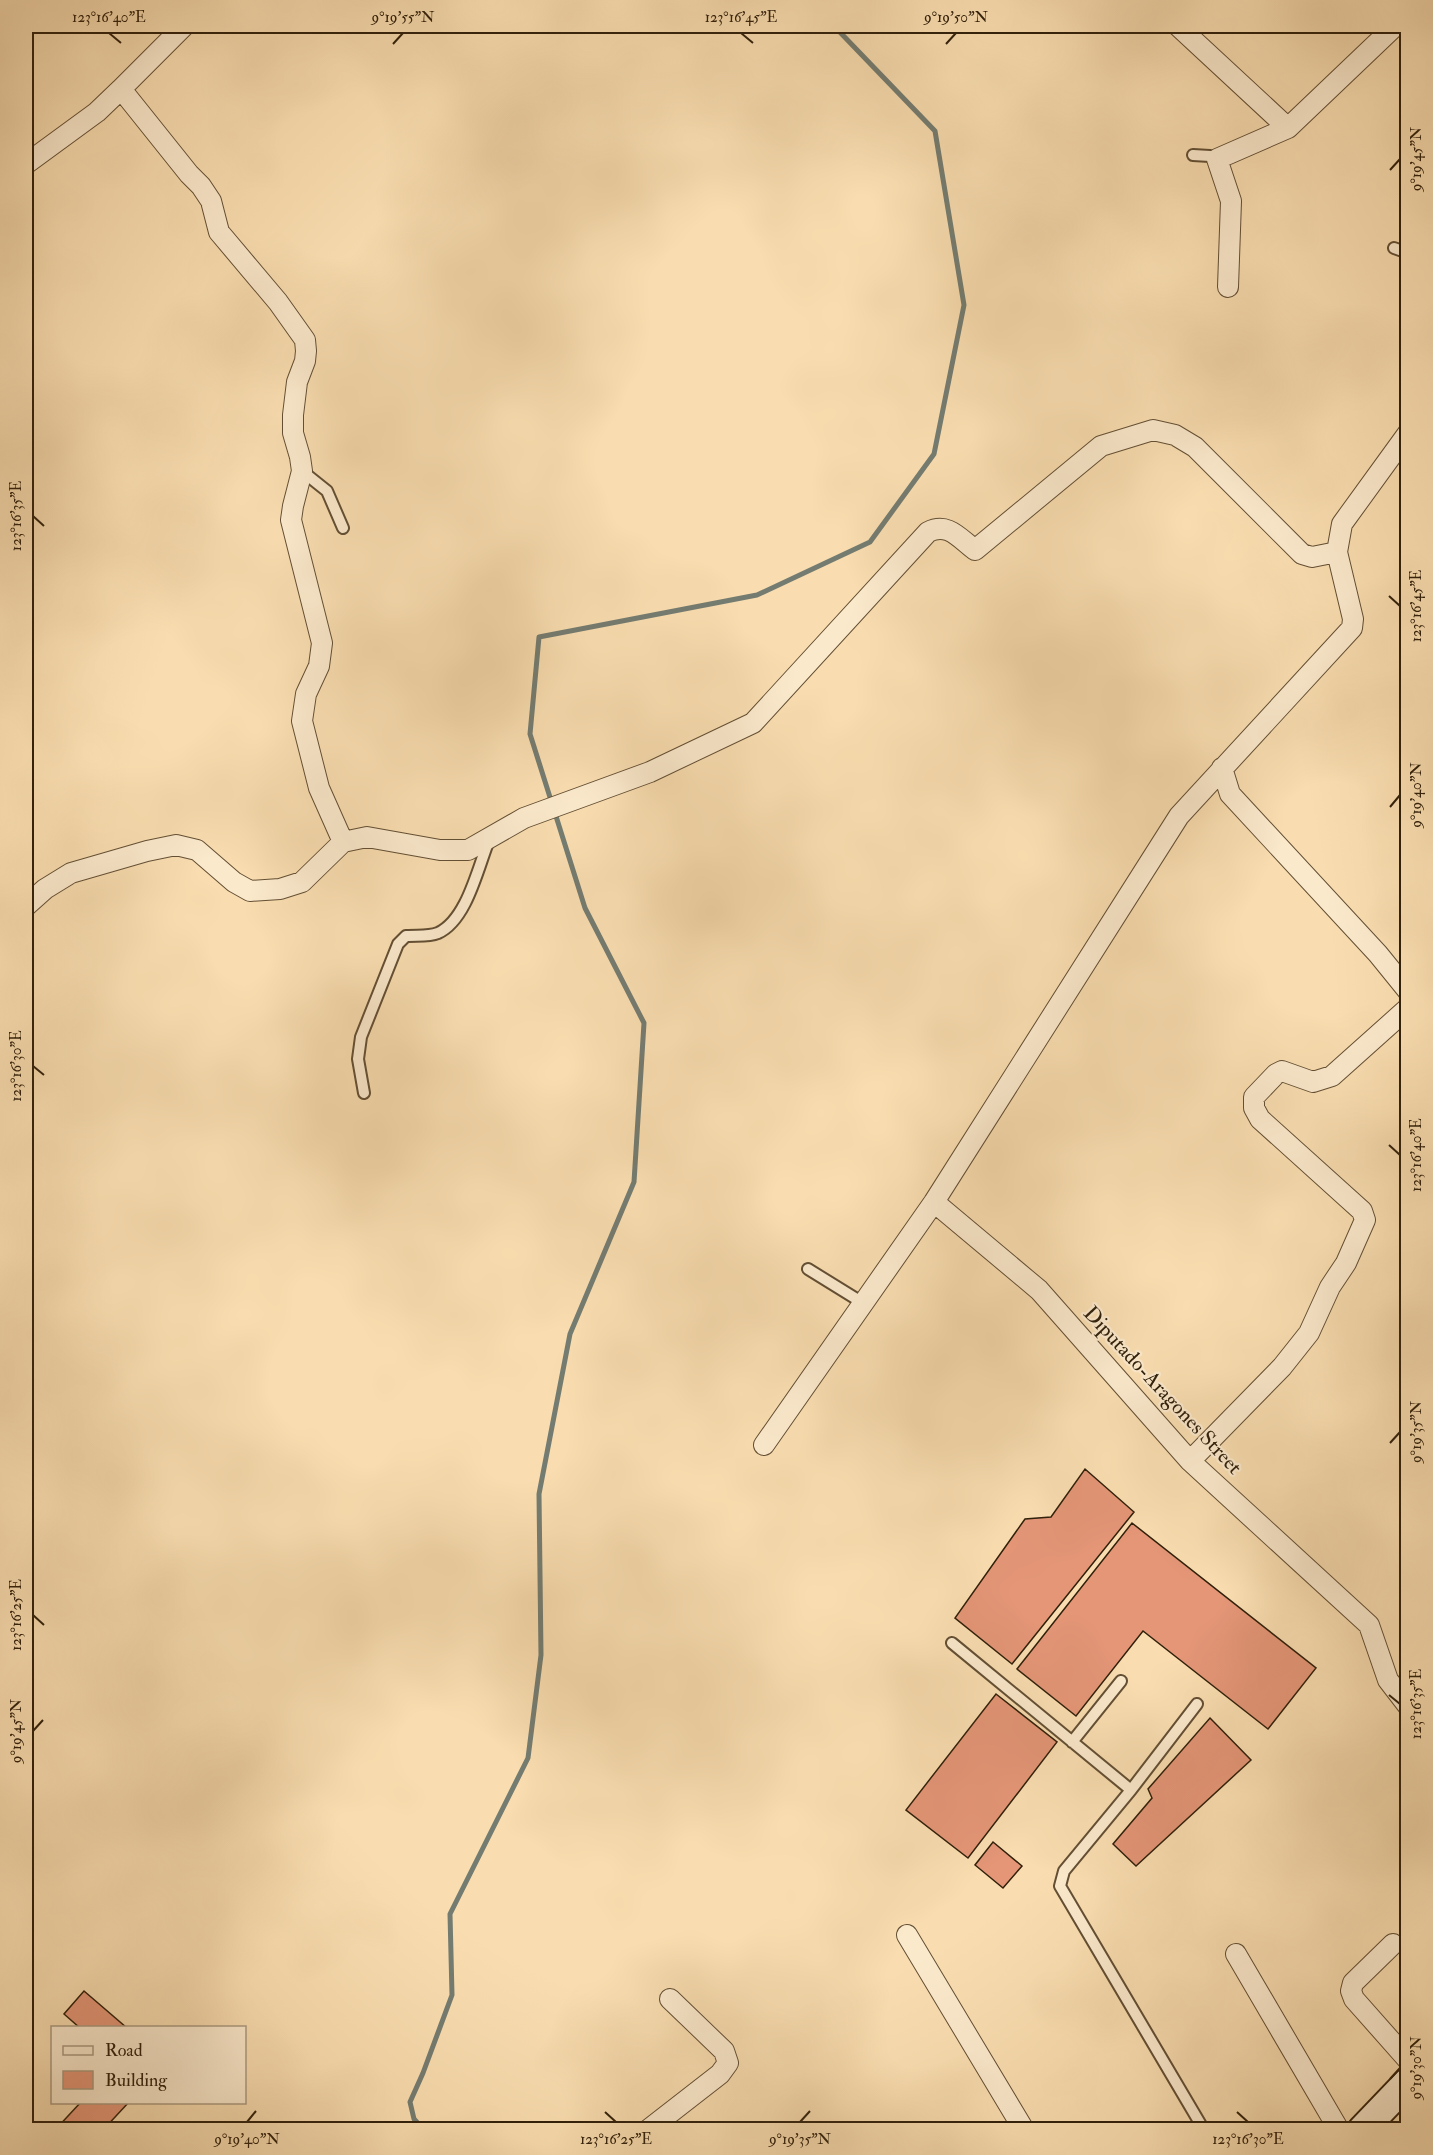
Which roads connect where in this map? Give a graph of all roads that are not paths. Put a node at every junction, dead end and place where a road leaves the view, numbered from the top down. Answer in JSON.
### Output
{"nodes":[{"id":1,"x":184,"y":26,"type":"edge"},
{"id":2,"x":1178,"y":26,"type":"edge"},
{"id":3,"x":1395,"y":26,"type":"edge"},
{"id":4,"x":121,"y":89,"type":"junction"},
{"id":5,"x":1288,"y":128,"type":"junction"},
{"id":6,"x":1193,"y":155,"type":"dead end"},
{"id":7,"x":1217,"y":159,"type":"junction"},
{"id":8,"x":26,"y":164,"type":"edge"},
{"id":9,"x":1394,"y":248,"type":"dead end"},
{"id":10,"x":1407,"y":253,"type":"edge"},
{"id":11,"x":1228,"y":287,"type":"dead end"},
{"id":12,"x":1407,"y":432,"type":"edge"},
{"id":13,"x":302,"y":471,"type":"junction"},
{"id":14,"x":343,"y":528,"type":"dead end"},
{"id":15,"x":1337,"y":552,"type":"junction"},
{"id":16,"x":1222,"y":768,"type":"junction"},
{"id":17,"x":491,"y":836,"type":"junction"},
{"id":18,"x":344,"y":842,"type":"junction"},
{"id":19,"x":26,"y":906,"type":"edge"},
{"id":20,"x":1407,"y":991,"type":"edge"},
{"id":21,"x":1407,"y":1008,"type":"edge"},
{"id":22,"x":364,"y":1093,"type":"dead end"},
{"id":23,"x":934,"y":1202,"type":"junction"},
{"id":24,"x":808,"y":1269,"type":"dead end"},
{"id":25,"x":863,"y":1303,"type":"junction"},
{"id":26,"x":764,"y":1444,"type":"dead end"},
{"id":27,"x":1190,"y":1461,"type":"junction"},
{"id":28,"x":952,"y":1643,"type":"dead end"},
{"id":29,"x":1121,"y":1681,"type":"dead end"},
{"id":30,"x":1197,"y":1704,"type":"dead end"},
{"id":31,"x":1407,"y":1707,"type":"edge"},
{"id":32,"x":1072,"y":1742,"type":"junction"},
{"id":33,"x":1131,"y":1790,"type":"junction"},
{"id":34,"x":907,"y":1935,"type":"dead end"},
{"id":35,"x":1394,"y":1944,"type":"dead end"},
{"id":36,"x":1236,"y":1954,"type":"dead end"},
{"id":37,"x":670,"y":1999,"type":"dead end"},
{"id":38,"x":1407,"y":2060,"type":"edge"},
{"id":39,"x":1407,"y":2082,"type":"edge"},
{"id":40,"x":648,"y":2130,"type":"edge"},
{"id":41,"x":1024,"y":2130,"type":"edge"},
{"id":42,"x":1204,"y":2130,"type":"edge"},
{"id":43,"x":1340,"y":2130,"type":"edge"},
{"id":44,"x":1362,"y":2130,"type":"edge"}],
"edges":[{"from":1,"to":4,"type":"street"},
{"from":2,"to":5,"type":"street"},
{"from":3,"to":5,"type":"street"},
{"from":4,"to":8,"type":"street"},
{"from":4,"to":13,"type":"street"},
{"from":5,"to":7,"type":"street"},
{"from":6,"to":7,"type":"lane"},
{"from":7,"to":11,"type":"street"},
{"from":9,"to":10,"type":"lane"},
{"from":12,"to":15,"type":"street"},
{"from":13,"to":14,"type":"lane"},
{"from":13,"to":18,"type":"street"},
{"from":15,"to":16,"type":"street"},
{"from":15,"to":17,"type":"street"},
{"from":16,"to":20,"type":"street"},
{"from":16,"to":23,"type":"street"},
{"from":17,"to":18,"type":"street"},
{"from":17,"to":22,"type":"lane"},
{"from":18,"to":19,"type":"street"},
{"from":21,"to":27,"type":"street"},
{"from":23,"to":25,"type":"street"},
{"from":23,"to":27,"type":"street","name":"Diputado-Aragones Street"},
{"from":24,"to":25,"type":"lane"},
{"from":25,"to":26,"type":"street"},
{"from":27,"to":31,"type":"street","name":"Diputado-Aragones Street"},
{"from":28,"to":32,"type":"lane"},
{"from":29,"to":32,"type":"lane"},
{"from":30,"to":33,"type":"lane"},
{"from":32,"to":33,"type":"lane"},
{"from":33,"to":42,"type":"lane"},
{"from":34,"to":41,"type":"street"},
{"from":35,"to":38,"type":"street"},
{"from":36,"to":43,"type":"street"},
{"from":37,"to":40,"type":"street"},
{"from":39,"to":44,"type":"main road"}]}
